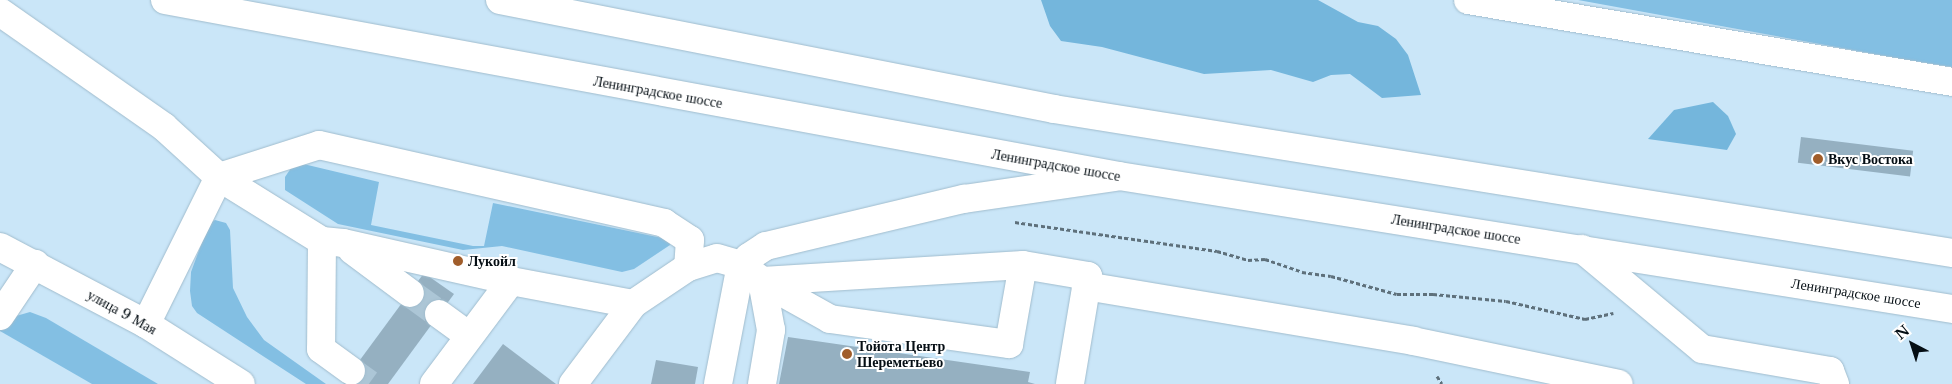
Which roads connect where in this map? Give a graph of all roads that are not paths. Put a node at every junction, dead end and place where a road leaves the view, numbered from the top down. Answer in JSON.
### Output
{"nodes":[{"id":1,"x":164,"y":0,"type":"edge"},
{"id":2,"x":1468,"y":0,"type":"edge"},
{"id":3,"x":510,"y":1,"type":"edge"},
{"id":4,"x":0,"y":12,"type":"edge"},
{"id":5,"x":1952,"y":82,"type":"edge"},
{"id":6,"x":1119,"y":176,"type":"junction"},
{"id":7,"x":219,"y":177,"type":"junction"},
{"id":8,"x":333,"y":242,"type":"junction"},
{"id":9,"x":0,"y":246,"type":"edge"},
{"id":10,"x":1582,"y":249,"type":"junction"},
{"id":11,"x":1952,"y":253,"type":"edge"},
{"id":12,"x":35,"y":264,"type":"junction"},
{"id":13,"x":1023,"y":265,"type":"junction"},
{"id":14,"x":688,"y":268,"type":"junction"},
{"id":15,"x":752,"y":273,"type":"junction"},
{"id":16,"x":511,"y":280,"type":"junction"},
{"id":17,"x":1086,"y":286,"type":"junction"},
{"id":18,"x":410,"y":292,"type":"tunnel mouth"},
{"id":19,"x":633,"y":304,"type":"junction"},
{"id":20,"x":1952,"y":309,"type":"edge"},
{"id":21,"x":439,"y":314,"type":"tunnel mouth"},
{"id":22,"x":0,"y":316,"type":"edge"},
{"id":23,"x":146,"y":324,"type":"junction"},
{"id":24,"x":469,"y":336,"type":"junction"},
{"id":25,"x":352,"y":371,"type":"tunnel mouth"},
{"id":26,"x":1821,"y":379,"type":"edge"},
{"id":27,"x":241,"y":384,"type":"edge"},
{"id":28,"x":434,"y":384,"type":"edge"},
{"id":29,"x":573,"y":384,"type":"edge"},
{"id":30,"x":718,"y":384,"type":"edge"},
{"id":31,"x":762,"y":384,"type":"edge"},
{"id":32,"x":1070,"y":384,"type":"edge"},
{"id":33,"x":1619,"y":384,"type":"edge"}],
"edges":[{"from":1,"to":6,"type":"main road","name":"Ленинградское шоссе"},
{"from":2,"to":5,"type":"main road"},
{"from":3,"to":11,"type":"main road"},
{"from":4,"to":7,"type":"main road"},
{"from":6,"to":10,"type":"main road","name":"Ленинградское шоссе"},
{"from":6,"to":15,"type":"main road"},
{"from":7,"to":8,"type":"main road"},
{"from":7,"to":14,"type":"main road"},
{"from":7,"to":23,"type":"main road"},
{"from":8,"to":16,"type":"main road"},
{"from":8,"to":18,"type":"main road"},
{"from":8,"to":25,"type":"main road"},
{"from":9,"to":12,"type":"main road","name":"улица 9 Мая"},
{"from":10,"to":20,"type":"main road","name":"Ленинградское шоссе"},
{"from":10,"to":26,"type":"main road"},
{"from":12,"to":22,"type":"main road"},
{"from":12,"to":23,"type":"main road","name":"улица 9 Мая"},
{"from":13,"to":15,"type":"main road"},
{"from":13,"to":15,"type":"main road"},
{"from":13,"to":17,"type":"main road"},
{"from":14,"to":15,"type":"main road"},
{"from":14,"to":19,"type":"main road"},
{"from":15,"to":30,"type":"main road"},
{"from":15,"to":31,"type":"main road"},
{"from":16,"to":19,"type":"main road"},
{"from":16,"to":24,"type":"main road"},
{"from":17,"to":32,"type":"main road"},
{"from":17,"to":33,"type":"main road"},
{"from":19,"to":29,"type":"main road"},
{"from":21,"to":24,"type":"main road"},
{"from":23,"to":27,"type":"main road","name":"улица 9 Мая"},
{"from":24,"to":28,"type":"main road"}]}
